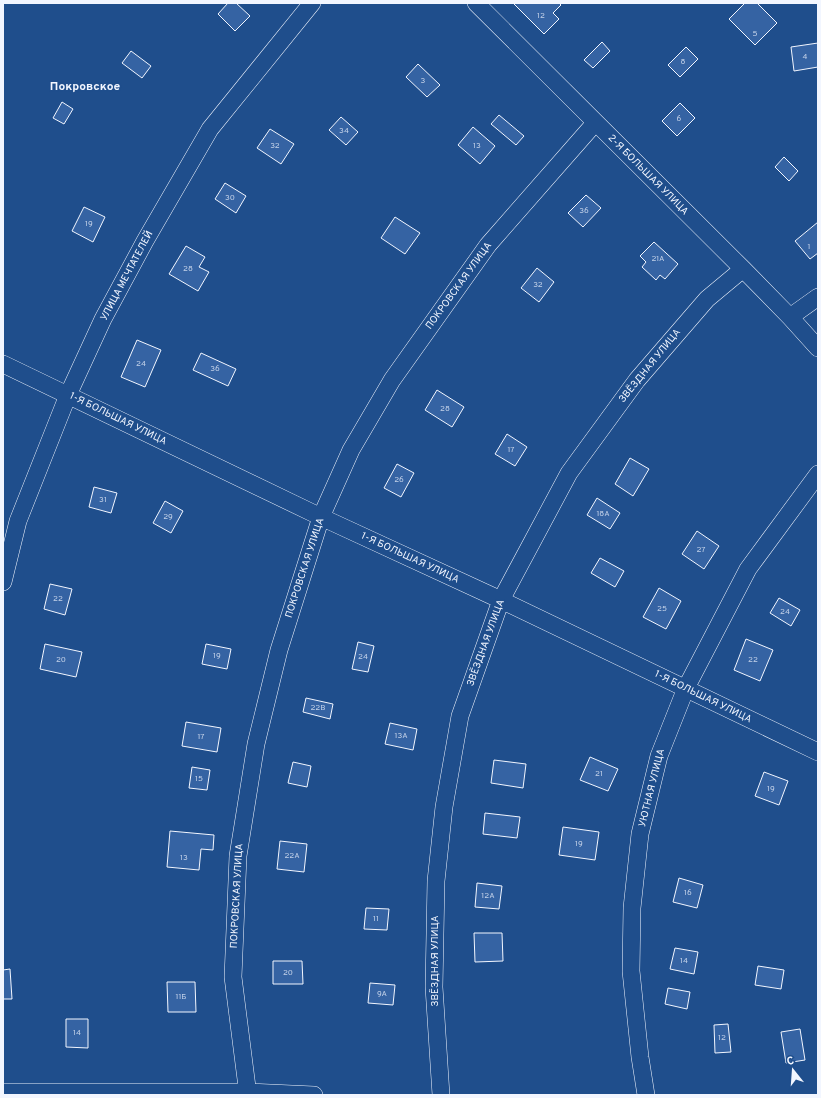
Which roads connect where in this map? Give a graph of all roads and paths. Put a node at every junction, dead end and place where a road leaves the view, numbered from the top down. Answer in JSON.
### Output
{"nodes":[{"id":1,"x":312,"y":3,"type":"edge"},
{"id":2,"x":476,"y":3,"type":"edge"},
{"id":3,"x":595,"y":123,"type":"junction"},
{"id":4,"x":743,"y":269,"type":"junction"},
{"id":5,"x":818,"y":297,"type":"edge"},
{"id":6,"x":790,"y":317,"type":"junction"},
{"id":7,"x":818,"y":348,"type":"edge"},
{"id":8,"x":3,"y":364,"type":"edge"},
{"id":9,"x":68,"y":395,"type":"junction"},
{"id":10,"x":818,"y":474,"type":"edge"},
{"id":11,"x":321,"y":517,"type":"junction"},
{"id":12,"x":3,"y":582,"type":"edge"},
{"id":13,"x":501,"y":600,"type":"junction"},
{"id":14,"x":686,"y":688,"type":"junction"},
{"id":15,"x":818,"y":752,"type":"edge"},
{"id":16,"x":3,"y":1092,"type":"edge"},
{"id":17,"x":248,"y":1093,"type":"edge"},
{"id":18,"x":314,"y":1095,"type":"edge"},
{"id":19,"x":441,"y":1095,"type":"edge"},
{"id":20,"x":646,"y":1095,"type":"edge"}],
"edges":[{"from":1,"to":9,"type":"street","name":"УЛИЦА МЕЧТАТЕЛЕЙ"},
{"from":2,"to":3,"type":"street","name":"2-Я БОЛЬШАЯ УЛИЦА"},
{"from":3,"to":4,"type":"street","name":"2-Я БОЛЬШАЯ УЛИЦА"},
{"from":3,"to":11,"type":"street","name":"ПОКРОВСКАЯ УЛИЦА"},
{"from":4,"to":6,"type":"street","name":"2-Я БОЛЬШАЯ УЛИЦА"},
{"from":4,"to":13,"type":"street","name":"ЗВЁЗДНАЯ УЛИЦА"},
{"from":5,"to":6,"type":"street"},
{"from":6,"to":7,"type":"street","name":"2-Я БОЛЬШАЯ УЛИЦА"},
{"from":8,"to":9,"type":"street","name":"1-Я БОЛЬШАЯ УЛИЦА"},
{"from":9,"to":11,"type":"street","name":"1-Я БОЛЬШАЯ УЛИЦА"},
{"from":9,"to":12,"type":"street","name":"УЛИЦА МЕЧТАТЕЛЕЙ"},
{"from":10,"to":14,"type":"street","name":"УЮТНАЯ УЛИЦА"},
{"from":11,"to":13,"type":"street","name":"1-Я БОЛЬШАЯ УЛИЦА"},
{"from":11,"to":17,"type":"street","name":"ПОКРОВСКАЯ УЛИЦА"},
{"from":13,"to":14,"type":"street","name":"1-Я БОЛЬШАЯ УЛИЦА"},
{"from":13,"to":19,"type":"street","name":"ЗВЁЗДНАЯ УЛИЦА"},
{"from":14,"to":15,"type":"street","name":"1-Я БОЛЬШАЯ УЛИЦА"},
{"from":14,"to":20,"type":"street","name":"УЮТНАЯ УЛИЦА"},
{"from":16,"to":17,"type":"street"},
{"from":17,"to":18,"type":"street"}]}
